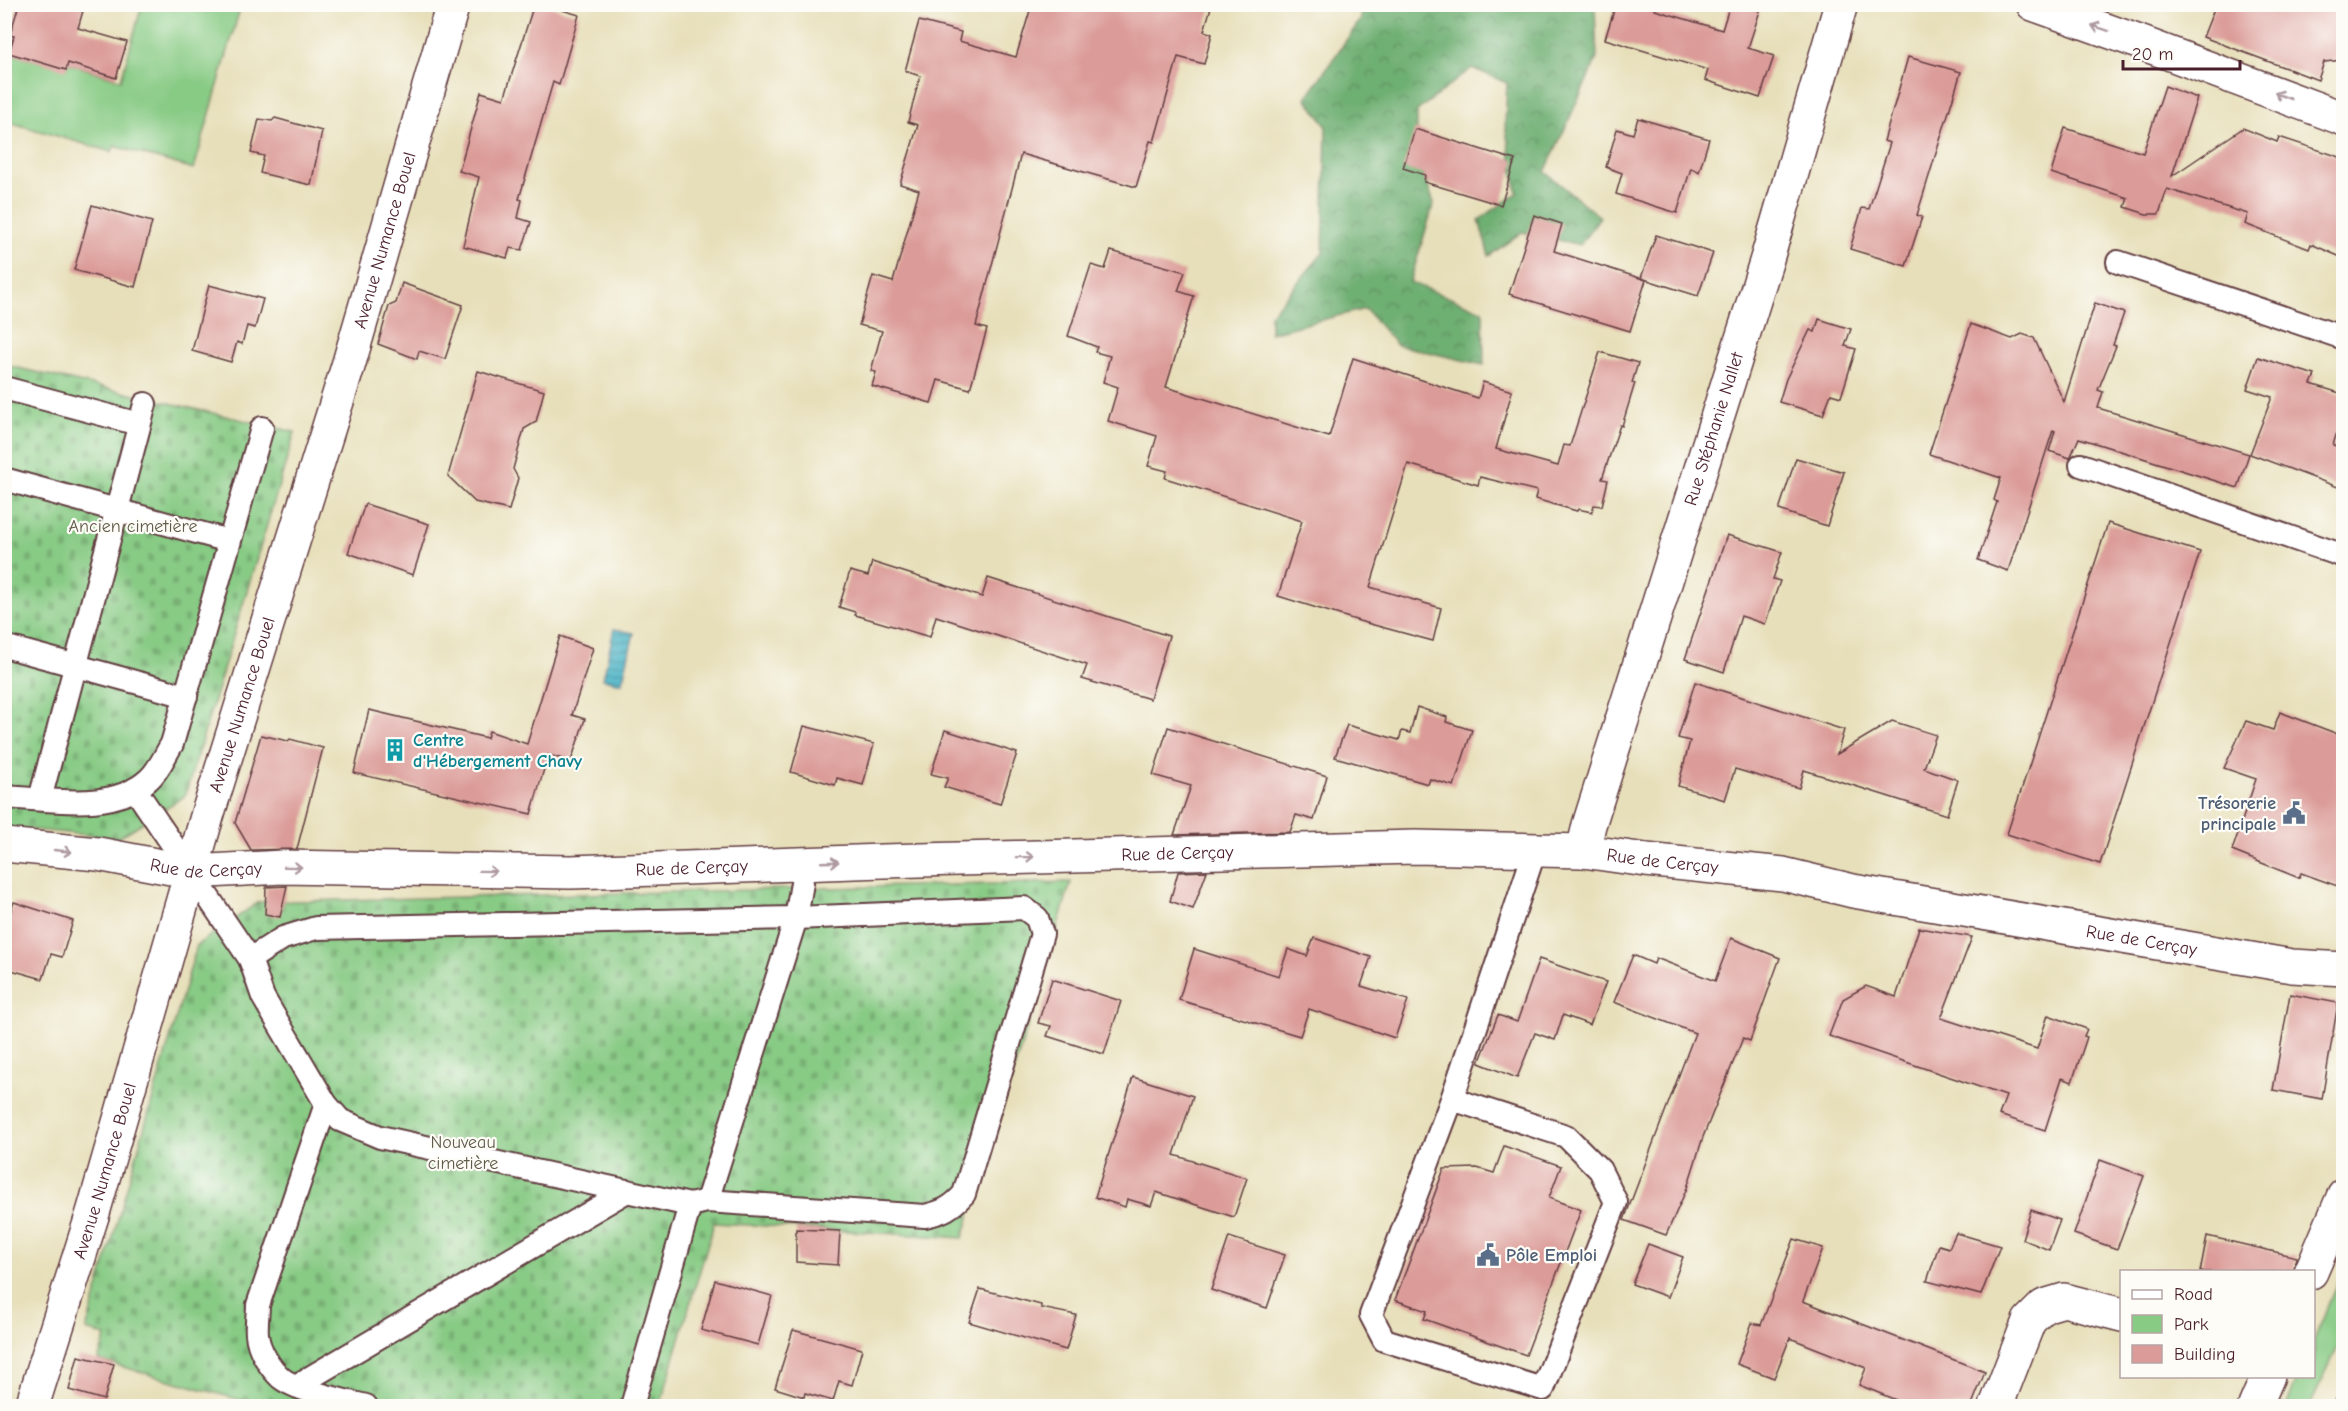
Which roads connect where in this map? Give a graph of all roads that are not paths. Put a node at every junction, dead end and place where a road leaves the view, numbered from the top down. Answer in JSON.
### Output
{"nodes":[{"id":1,"x":453,"y":4,"type":"edge"},
{"id":2,"x":1841,"y":4,"type":"edge"},
{"id":3,"x":2034,"y":4,"type":"edge"},
{"id":4,"x":2343,"y":118,"type":"edge"},
{"id":5,"x":2118,"y":262,"type":"dead end"},
{"id":6,"x":2343,"y":338,"type":"edge"},
{"id":7,"x":4,"y":388,"type":"edge"},
{"id":8,"x":262,"y":428,"type":"dead end"},
{"id":9,"x":2081,"y":465,"type":"dead end"},
{"id":10,"x":4,"y":479,"type":"edge"},
{"id":11,"x":117,"y":510,"type":"junction"},
{"id":12,"x":229,"y":541,"type":"junction"},
{"id":13,"x":2343,"y":556,"type":"edge"},
{"id":14,"x":4,"y":646,"type":"edge"},
{"id":15,"x":75,"y":666,"type":"junction"},
{"id":16,"x":186,"y":696,"type":"junction"},
{"id":17,"x":135,"y":789,"type":"junction"},
{"id":18,"x":4,"y":797,"type":"edge"},
{"id":19,"x":40,"y":799,"type":"junction"},
{"id":20,"x":4,"y":844,"type":"edge"},
{"id":21,"x":1535,"y":850,"type":"junction"},
{"id":22,"x":1583,"y":851,"type":"junction"},
{"id":23,"x":192,"y":872,"type":"junction"},
{"id":24,"x":802,"y":884,"type":"dead end"},
{"id":25,"x":796,"y":918,"type":"junction"},
{"id":26,"x":250,"y":959,"type":"junction"},
{"id":27,"x":2343,"y":969,"type":"edge"},
{"id":28,"x":1452,"y":1098,"type":"junction"},
{"id":29,"x":326,"y":1104,"type":"junction"},
{"id":30,"x":627,"y":1191,"type":"junction"},
{"id":31,"x":2343,"y":1195,"type":"edge"},
{"id":32,"x":698,"y":1203,"type":"junction"},
{"id":33,"x":2313,"y":1270,"type":"edge"},
{"id":34,"x":2120,"y":1315,"type":"edge"},
{"id":35,"x":2268,"y":1378,"type":"edge"},
{"id":36,"x":296,"y":1386,"type":"junction"},
{"id":37,"x":32,"y":1407,"type":"edge"},
{"id":38,"x":366,"y":1407,"type":"edge"},
{"id":39,"x":632,"y":1407,"type":"edge"},
{"id":40,"x":1996,"y":1407,"type":"edge"},
{"id":41,"x":2255,"y":1407,"type":"edge"}],
"edges":[{"from":1,"to":23,"type":"street","name":"Avenue Numance Bouel"},
{"from":2,"to":22,"type":"street","name":"Rue Stéphanie Nallet"},
{"from":4,"to":3,"type":"street","one_way":true},
{"from":5,"to":6,"type":"lane"},
{"from":7,"to":11,"type":"lane"},
{"from":8,"to":12,"type":"lane"},
{"from":9,"to":13,"type":"lane"},
{"from":10,"to":11,"type":"lane"},
{"from":11,"to":12,"type":"lane"},
{"from":11,"to":15,"type":"lane"},
{"from":12,"to":16,"type":"lane"},
{"from":14,"to":15,"type":"lane"},
{"from":15,"to":16,"type":"lane"},
{"from":15,"to":19,"type":"lane"},
{"from":16,"to":17,"type":"lane"},
{"from":17,"to":19,"type":"lane"},
{"from":17,"to":23,"type":"lane"},
{"from":18,"to":19,"type":"lane"},
{"from":20,"to":23,"type":"street","name":"Rue de Cerçay","one_way":true},
{"from":21,"to":22,"type":"street","name":"Rue de Cerçay"},
{"from":23,"to":21,"type":"street","name":"Rue de Cerçay","one_way":true},
{"from":21,"to":28,"type":"lane"},
{"from":22,"to":27,"type":"street","name":"Rue de Cerçay"},
{"from":23,"to":26,"type":"lane"},
{"from":23,"to":37,"type":"street","name":"Avenue Numance Bouel"},
{"from":24,"to":25,"type":"lane"},
{"from":25,"to":26,"type":"lane"},
{"from":25,"to":32,"type":"lane"},
{"from":25,"to":32,"type":"lane"},
{"from":26,"to":29,"type":"lane"},
{"from":28,"to":28,"type":"lane"},
{"from":29,"to":30,"type":"lane"},
{"from":29,"to":36,"type":"lane"},
{"from":30,"to":32,"type":"lane"},
{"from":30,"to":36,"type":"lane"},
{"from":31,"to":33,"type":"street"},
{"from":32,"to":39,"type":"lane"},
{"from":34,"to":40,"type":"street"},
{"from":35,"to":41,"type":"street"},
{"from":36,"to":38,"type":"lane"}]}
